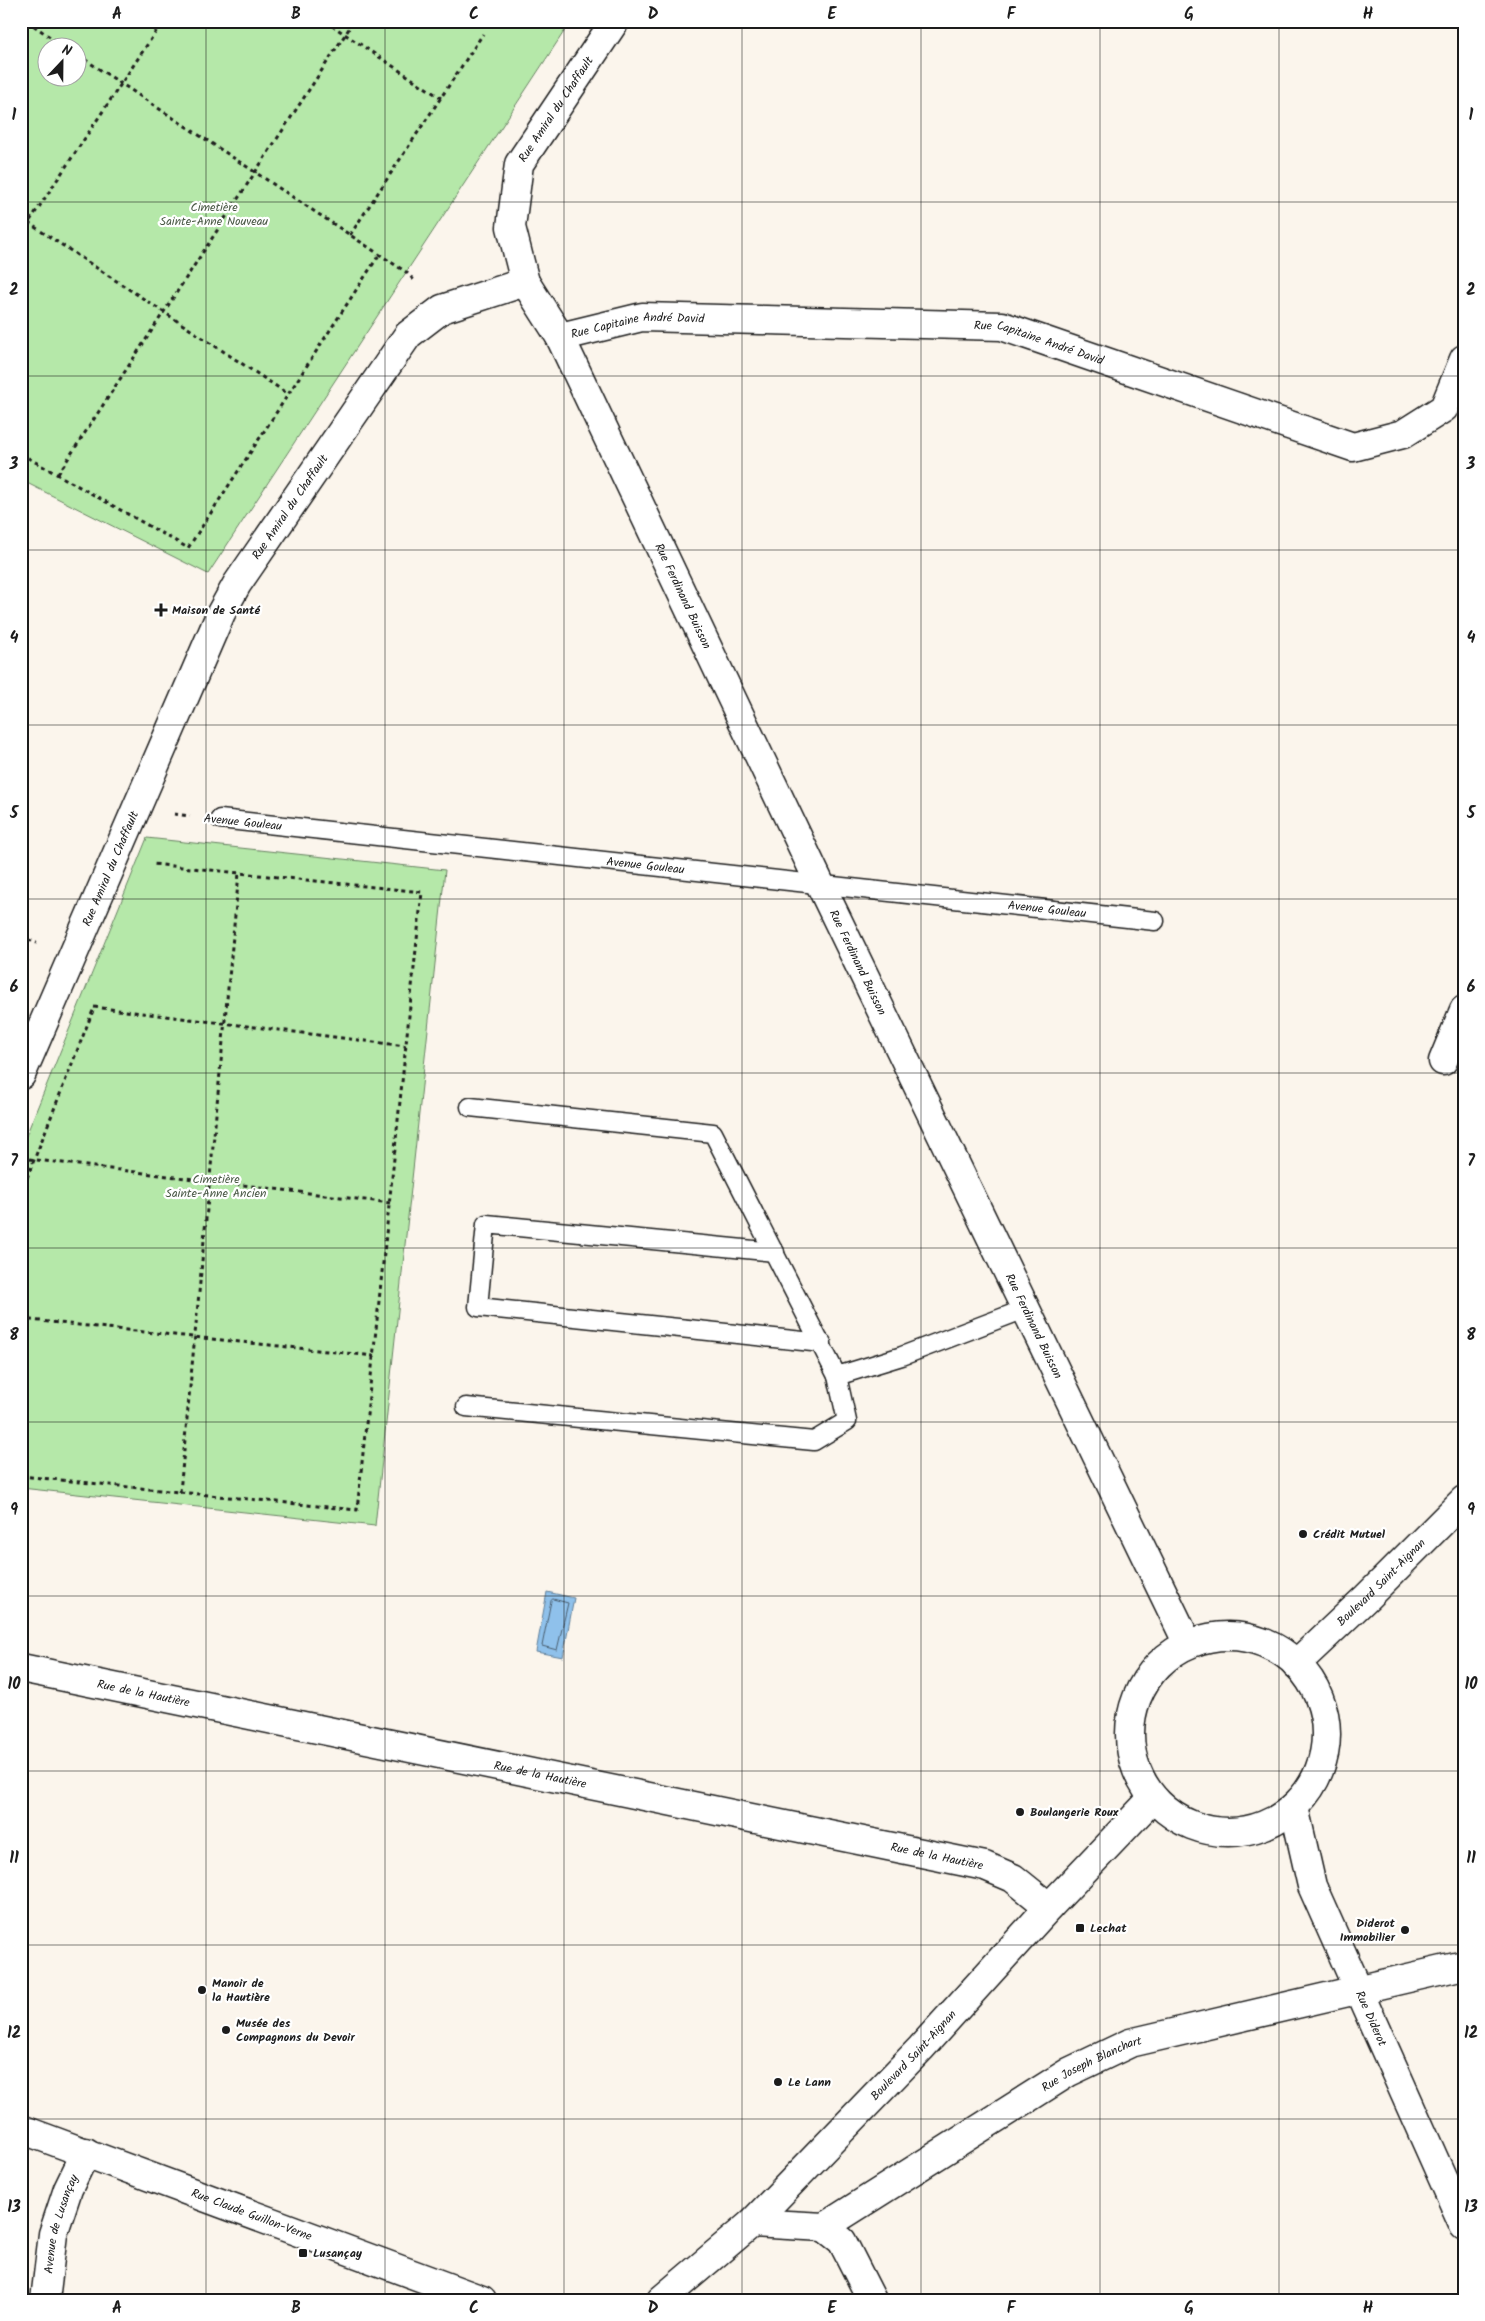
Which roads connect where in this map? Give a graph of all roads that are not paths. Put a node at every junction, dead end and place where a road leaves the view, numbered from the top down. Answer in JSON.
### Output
{"nodes":[{"id":1,"x":615,"y":21,"type":"edge"},
{"id":2,"x":525,"y":282,"type":"junction"},
{"id":3,"x":560,"y":337,"type":"junction"},
{"id":4,"x":1464,"y":359,"type":"edge"},
{"id":5,"x":220,"y":819,"type":"road end"},
{"id":6,"x":820,"y":884,"type":"junction"},
{"id":7,"x":1155,"y":921,"type":"dead end"},
{"id":8,"x":1464,"y":1010,"type":"edge"},
{"id":9,"x":1443,"y":1061,"type":"dead end"},
{"id":10,"x":21,"y":1075,"type":"edge"},
{"id":11,"x":470,"y":1107,"type":"dead end"},
{"id":12,"x":775,"y":1252,"type":"junction"},
{"id":13,"x":1025,"y":1309,"type":"junction"},
{"id":14,"x":822,"y":1343,"type":"junction"},
{"id":15,"x":837,"y":1376,"type":"junction"},
{"id":16,"x":466,"y":1407,"type":"dead end"},
{"id":17,"x":1464,"y":1500,"type":"edge"},
{"id":18,"x":1188,"y":1644,"type":"junction"},
{"id":19,"x":1296,"y":1664,"type":"junction"},
{"id":20,"x":21,"y":1668,"type":"edge"},
{"id":21,"x":1153,"y":1798,"type":"junction"},
{"id":22,"x":1294,"y":1807,"type":"junction"},
{"id":23,"x":1049,"y":1907,"type":"junction"},
{"id":24,"x":1464,"y":1965,"type":"edge"},
{"id":25,"x":1360,"y":1990,"type":"junction"},
{"id":26,"x":21,"y":2129,"type":"edge"},
{"id":27,"x":86,"y":2152,"type":"junction"},
{"id":28,"x":752,"y":2223,"type":"junction"},
{"id":29,"x":1464,"y":2226,"type":"edge"},
{"id":30,"x":824,"y":2227,"type":"junction"},
{"id":31,"x":45,"y":2300,"type":"edge"},
{"id":32,"x":482,"y":2300,"type":"edge"},
{"id":33,"x":661,"y":2300,"type":"edge"},
{"id":34,"x":872,"y":2300,"type":"edge"}],
"edges":[{"from":1,"to":2,"type":"street","name":"Rue Amiral du Chaffault"},
{"from":2,"to":3,"type":"street","name":"Rue Ferdinand Buisson"},
{"from":2,"to":10,"type":"street","name":"Rue Amiral du Chaffault"},
{"from":3,"to":4,"type":"street","name":"Rue Capitaine André David"},
{"from":3,"to":6,"type":"street","name":"Rue Ferdinand Buisson"},
{"from":5,"to":6,"type":"lane","name":"Avenue Gouleau"},
{"from":6,"to":7,"type":"lane","name":"Avenue Gouleau"},
{"from":6,"to":13,"type":"street","name":"Rue Ferdinand Buisson"},
{"from":8,"to":9,"type":"street"},
{"from":11,"to":12,"type":"lane"},
{"from":12,"to":14,"type":"lane"},
{"from":12,"to":14,"type":"lane"},
{"from":13,"to":15,"type":"lane"},
{"from":13,"to":18,"type":"street","name":"Rue Ferdinand Buisson"},
{"from":14,"to":15,"type":"lane"},
{"from":15,"to":16,"type":"lane"},
{"from":17,"to":19,"type":"street","name":"Boulevard Saint-Aignan"},
{"from":18,"to":19,"type":"street"},
{"from":18,"to":21,"type":"street"},
{"from":19,"to":22,"type":"street"},
{"from":20,"to":23,"type":"street","name":"Rue de la Hautière"},
{"from":21,"to":22,"type":"street"},
{"from":21,"to":23,"type":"street","name":"Boulevard Saint-Aignan"},
{"from":22,"to":25,"type":"street","name":"Rue Diderot"},
{"from":23,"to":28,"type":"street","name":"Boulevard Saint-Aignan"},
{"from":24,"to":25,"type":"street","name":"Rue Joseph Blanchart"},
{"from":25,"to":29,"type":"street","name":"Rue Diderot"},
{"from":25,"to":30,"type":"street","name":"Rue Joseph Blanchart"},
{"from":26,"to":27,"type":"street","name":"Rue Claude Guillon-Verne"},
{"from":27,"to":31,"type":"street","name":"Avenue de Lusançay"},
{"from":27,"to":32,"type":"street","name":"Rue Claude Guillon-Verne"},
{"from":28,"to":30,"type":"street"},
{"from":28,"to":33,"type":"street","name":"Boulevard Saint-Aignan"},
{"from":30,"to":34,"type":"street"}]}
